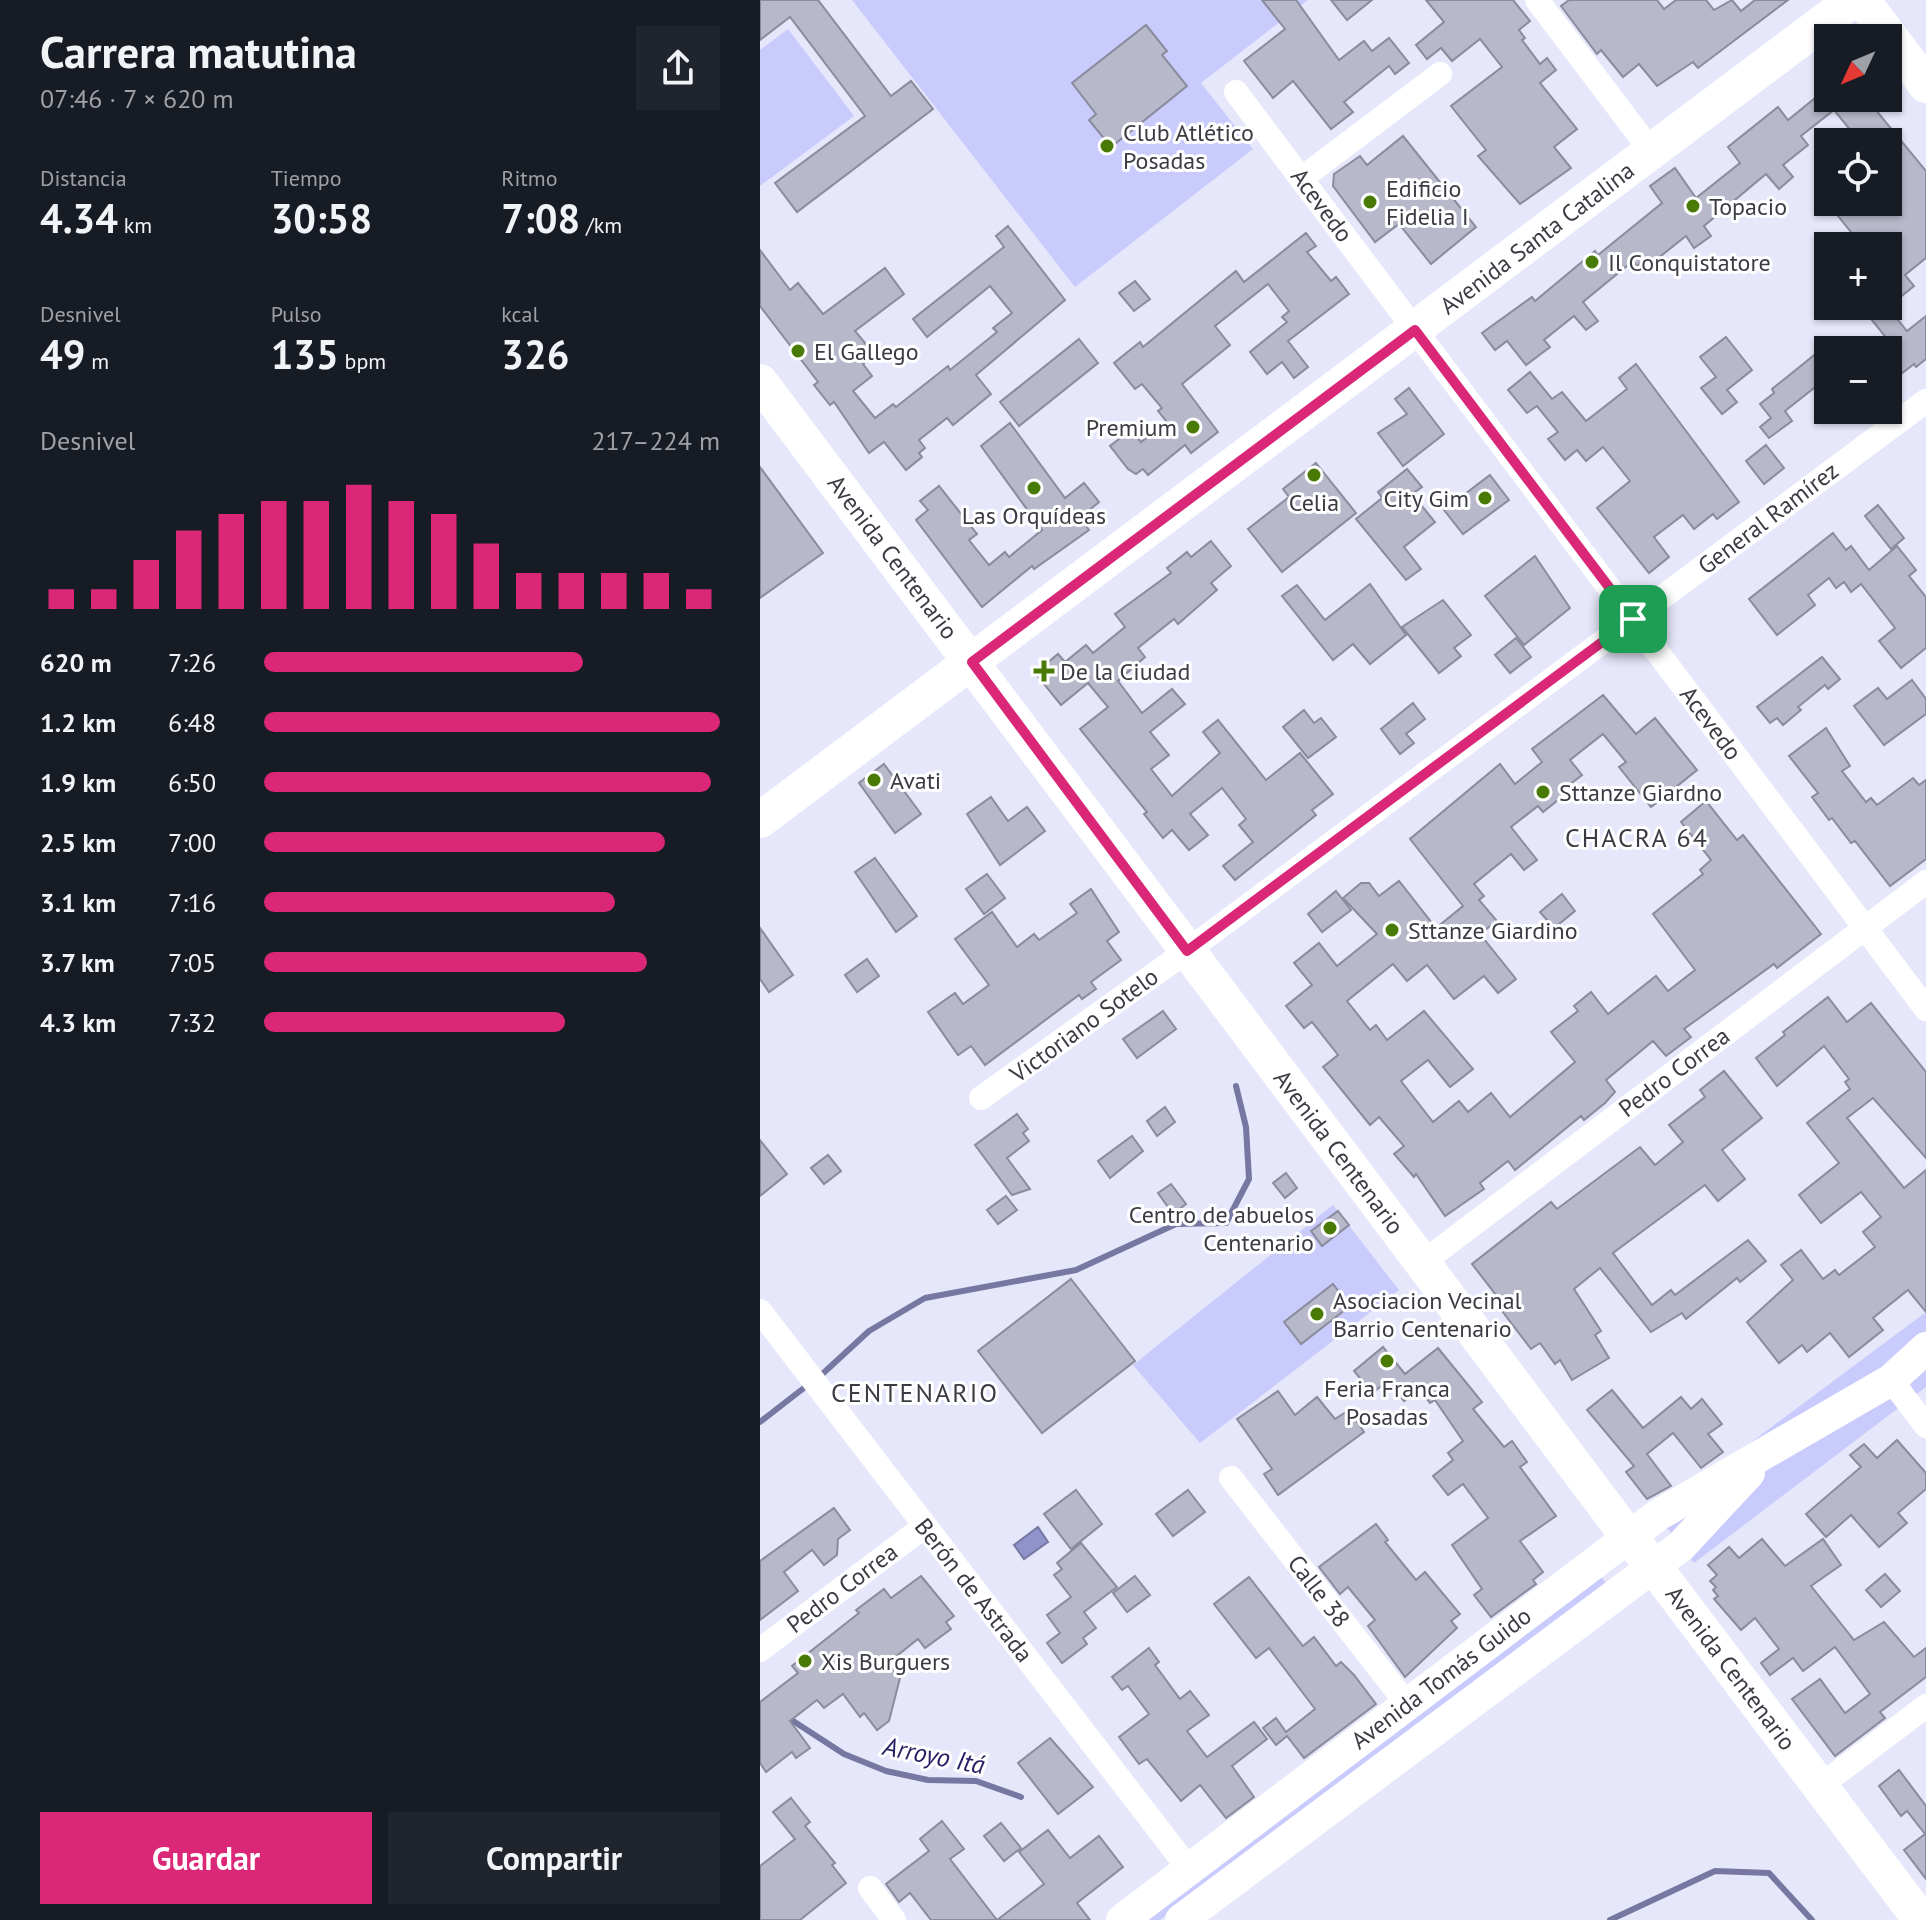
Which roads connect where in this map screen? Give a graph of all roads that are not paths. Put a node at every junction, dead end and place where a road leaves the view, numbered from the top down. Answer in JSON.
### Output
{"nodes":[{"id":1,"x":1537,"y":0,"type":"edge"},
{"id":2,"x":1853,"y":0,"type":"edge"},
{"id":3,"x":1862,"y":0,"type":"edge"},
{"id":4,"x":1440,"y":74,"type":"dead end"},
{"id":5,"x":1926,"y":85,"type":"edge"},
{"id":6,"x":1236,"y":92,"type":"dead end"},
{"id":7,"x":1652,"y":152,"type":"junction"},
{"id":8,"x":1302,"y":178,"type":"junction"},
{"id":9,"x":1415,"y":330,"type":"junction"},
{"id":10,"x":760,"y":382,"type":"edge"},
{"id":11,"x":1926,"y":401,"type":"edge"},
{"id":12,"x":1633,"y":619,"type":"junction"},
{"id":13,"x":972,"y":662,"type":"junction"},
{"id":14,"x":760,"y":820,"type":"edge"},
{"id":15,"x":1926,"y":882,"type":"edge"},
{"id":16,"x":1865,"y":928,"type":"junction"},
{"id":17,"x":1187,"y":951,"type":"junction"},
{"id":18,"x":1926,"y":1009,"type":"edge"},
{"id":19,"x":981,"y":1098,"type":"dead end"},
{"id":20,"x":1422,"y":1263,"type":"junction"},
{"id":21,"x":760,"y":1311,"type":"edge"},
{"id":22,"x":1926,"y":1348,"type":"edge"},
{"id":23,"x":1891,"y":1380,"type":"junction"},
{"id":24,"x":1926,"y":1426,"type":"edge"},
{"id":25,"x":1770,"y":1450,"type":"junction"},
{"id":26,"x":1231,"y":1478,"type":"dead end"},
{"id":27,"x":925,"y":1526,"type":"junction"},
{"id":28,"x":1628,"y":1537,"type":"junction"},
{"id":29,"x":1653,"y":1565,"type":"junction"},
{"id":30,"x":760,"y":1650,"type":"edge"},
{"id":31,"x":1407,"y":1704,"type":"junction"},
{"id":32,"x":1926,"y":1706,"type":"edge"},
{"id":33,"x":1820,"y":1786,"type":"junction"},
{"id":34,"x":1189,"y":1869,"type":"junction"},
{"id":35,"x":870,"y":1888,"type":"dead end"},
{"id":36,"x":894,"y":1920,"type":"edge"},
{"id":37,"x":1122,"y":1920,"type":"edge"},
{"id":38,"x":1181,"y":1920,"type":"edge"},
{"id":39,"x":1921,"y":1920,"type":"edge"}],
"edges":[{"from":1,"to":7,"type":"street"},
{"from":2,"to":7,"type":"main road","name":"Avenida Santa Catalina"},
{"from":3,"to":5,"type":"main road"},
{"from":4,"to":8,"type":"street"},
{"from":6,"to":8,"type":"street","name":"Acevedo"},
{"from":7,"to":9,"type":"main road","name":"Avenida Santa Catalina"},
{"from":8,"to":9,"type":"street","name":"Acevedo"},
{"from":9,"to":12,"type":"street","name":"Acevedo"},
{"from":9,"to":13,"type":"main road","name":"Avenida Santa Catalina"},
{"from":10,"to":13,"type":"main road","name":"Avenida Centenario"},
{"from":11,"to":12,"type":"street","name":"General Ramírez"},
{"from":12,"to":16,"type":"street","name":"Acevedo"},
{"from":12,"to":17,"type":"street","name":"General Ramírez"},
{"from":13,"to":14,"type":"main road","name":"Avenida Santa Catalina"},
{"from":13,"to":17,"type":"main road","name":"Avenida Centenario"},
{"from":15,"to":16,"type":"street","name":"Pedro Correa"},
{"from":16,"to":18,"type":"street","name":"Acevedo"},
{"from":16,"to":20,"type":"street","name":"Pedro Correa"},
{"from":17,"to":19,"type":"street","name":"Victoriano Sotelo"},
{"from":17,"to":20,"type":"main road","name":"Avenida Centenario"},
{"from":20,"to":28,"type":"main road","name":"Avenida Centenario"},
{"from":21,"to":27,"type":"street","name":"Berón de Astrada"},
{"from":22,"to":23,"type":"main road","name":"Avenida Tomás Guido"},
{"from":23,"to":24,"type":"street"},
{"from":23,"to":25,"type":"main road","name":"Avenida Tomás Guido"},
{"from":25,"to":28,"type":"main road","name":"Avenida Tomás Guido"},
{"from":25,"to":29,"type":"main road","name":"Avenida Tomás Guido"},
{"from":26,"to":31,"type":"street","name":"Calle 38"},
{"from":27,"to":30,"type":"street","name":"Pedro Correa"},
{"from":27,"to":34,"type":"street","name":"Berón de Astrada"},
{"from":28,"to":29,"type":"main road","name":"Avenida Centenario"},
{"from":28,"to":31,"type":"main road","name":"Avenida Tomás Guido"},
{"from":29,"to":33,"type":"main road","name":"Avenida Centenario"},
{"from":29,"to":38,"type":"main road","name":"Avenida Tomás Guido"},
{"from":31,"to":34,"type":"main road","name":"Avenida Tomás Guido"},
{"from":32,"to":33,"type":"street"},
{"from":33,"to":39,"type":"main road","name":"Avenida Centenario"},
{"from":34,"to":37,"type":"main road","name":"Avenida Tomás Guido"},
{"from":35,"to":36,"type":"street"}]}
